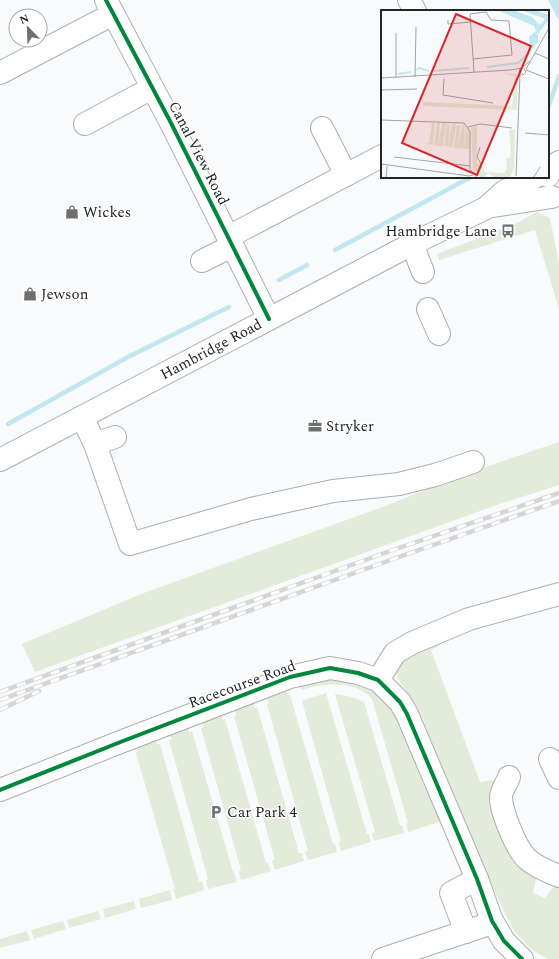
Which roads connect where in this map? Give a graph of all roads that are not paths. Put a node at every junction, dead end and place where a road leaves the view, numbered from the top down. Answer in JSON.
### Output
{"nodes":[{"id":1,"x":409,"y":0,"type":"edge"},
{"id":2,"x":109,"y":7,"type":"edge"},
{"id":3,"x":414,"y":10,"type":"edge"},
{"id":4,"x":0,"y":73,"type":"edge"},
{"id":5,"x":152,"y":88,"type":"junction"},
{"id":6,"x":85,"y":124,"type":"dead end"},
{"id":7,"x":322,"y":128,"type":"dead end"},
{"id":8,"x":381,"y":157,"type":"edge"},
{"id":9,"x":346,"y":175,"type":"junction"},
{"id":10,"x":552,"y":176,"type":"edge"},
{"id":11,"x":230,"y":241,"type":"junction"},
{"id":12,"x":412,"y":244,"type":"junction"},
{"id":13,"x":202,"y":261,"type":"dead end"},
{"id":14,"x":423,"y":272,"type":"dead end"},
{"id":15,"x":428,"y":309,"type":"dead end"},
{"id":16,"x":269,"y":319,"type":"junction"},
{"id":17,"x":439,"y":334,"type":"dead end"},
{"id":18,"x":82,"y":417,"type":"junction"},
{"id":19,"x":116,"y":437,"type":"dead end"},
{"id":20,"x":95,"y":444,"type":"junction"},
{"id":21,"x":0,"y":460,"type":"edge"},
{"id":22,"x":473,"y":462,"type":"dead end"},
{"id":23,"x":559,"y":594,"type":"edge"},
{"id":24,"x":378,"y":680,"type":"junction"},
{"id":25,"x":508,"y":777,"type":"dead end"},
{"id":26,"x":0,"y":790,"type":"edge"},
{"id":27,"x":559,"y":876,"type":"edge"},
{"id":28,"x":477,"y":878,"type":"junction"},
{"id":29,"x":492,"y":921,"type":"junction"},
{"id":30,"x":466,"y":932,"type":"junction"},
{"id":31,"x":383,"y":959,"type":"edge"},
{"id":32,"x":522,"y":959,"type":"edge"}],
"edges":[{"from":1,"to":3,"type":"street"},
{"from":2,"to":4,"type":"street"},
{"from":2,"to":5,"type":"street","name":"Canal View Road"},
{"from":5,"to":6,"type":"street"},
{"from":5,"to":11,"type":"street","name":"Canal View Road"},
{"from":7,"to":9,"type":"street"},
{"from":8,"to":9,"type":"street"},
{"from":9,"to":11,"type":"street"},
{"from":10,"to":12,"type":"street","name":"Hambridge Road"},
{"from":11,"to":13,"type":"street"},
{"from":11,"to":16,"type":"street","name":"Canal View Road"},
{"from":12,"to":14,"type":"street"},
{"from":12,"to":16,"type":"street","name":"Hambridge Road"},
{"from":15,"to":17,"type":"street"},
{"from":16,"to":18,"type":"street","name":"Hambridge Road"},
{"from":18,"to":20,"type":"street"},
{"from":18,"to":21,"type":"street","name":"Hambridge Road"},
{"from":19,"to":20,"type":"street"},
{"from":20,"to":22,"type":"street"},
{"from":23,"to":24,"type":"street"},
{"from":24,"to":26,"type":"street","name":"Racecourse Road"},
{"from":24,"to":28,"type":"street","name":"Racecourse Road"},
{"from":25,"to":27,"type":"street"},
{"from":28,"to":29,"type":"street","name":"Racecourse Road"},
{"from":28,"to":30,"type":"street"},
{"from":29,"to":30,"type":"street"},
{"from":29,"to":32,"type":"street","name":"Racecourse Road"},
{"from":30,"to":31,"type":"street"}]}
